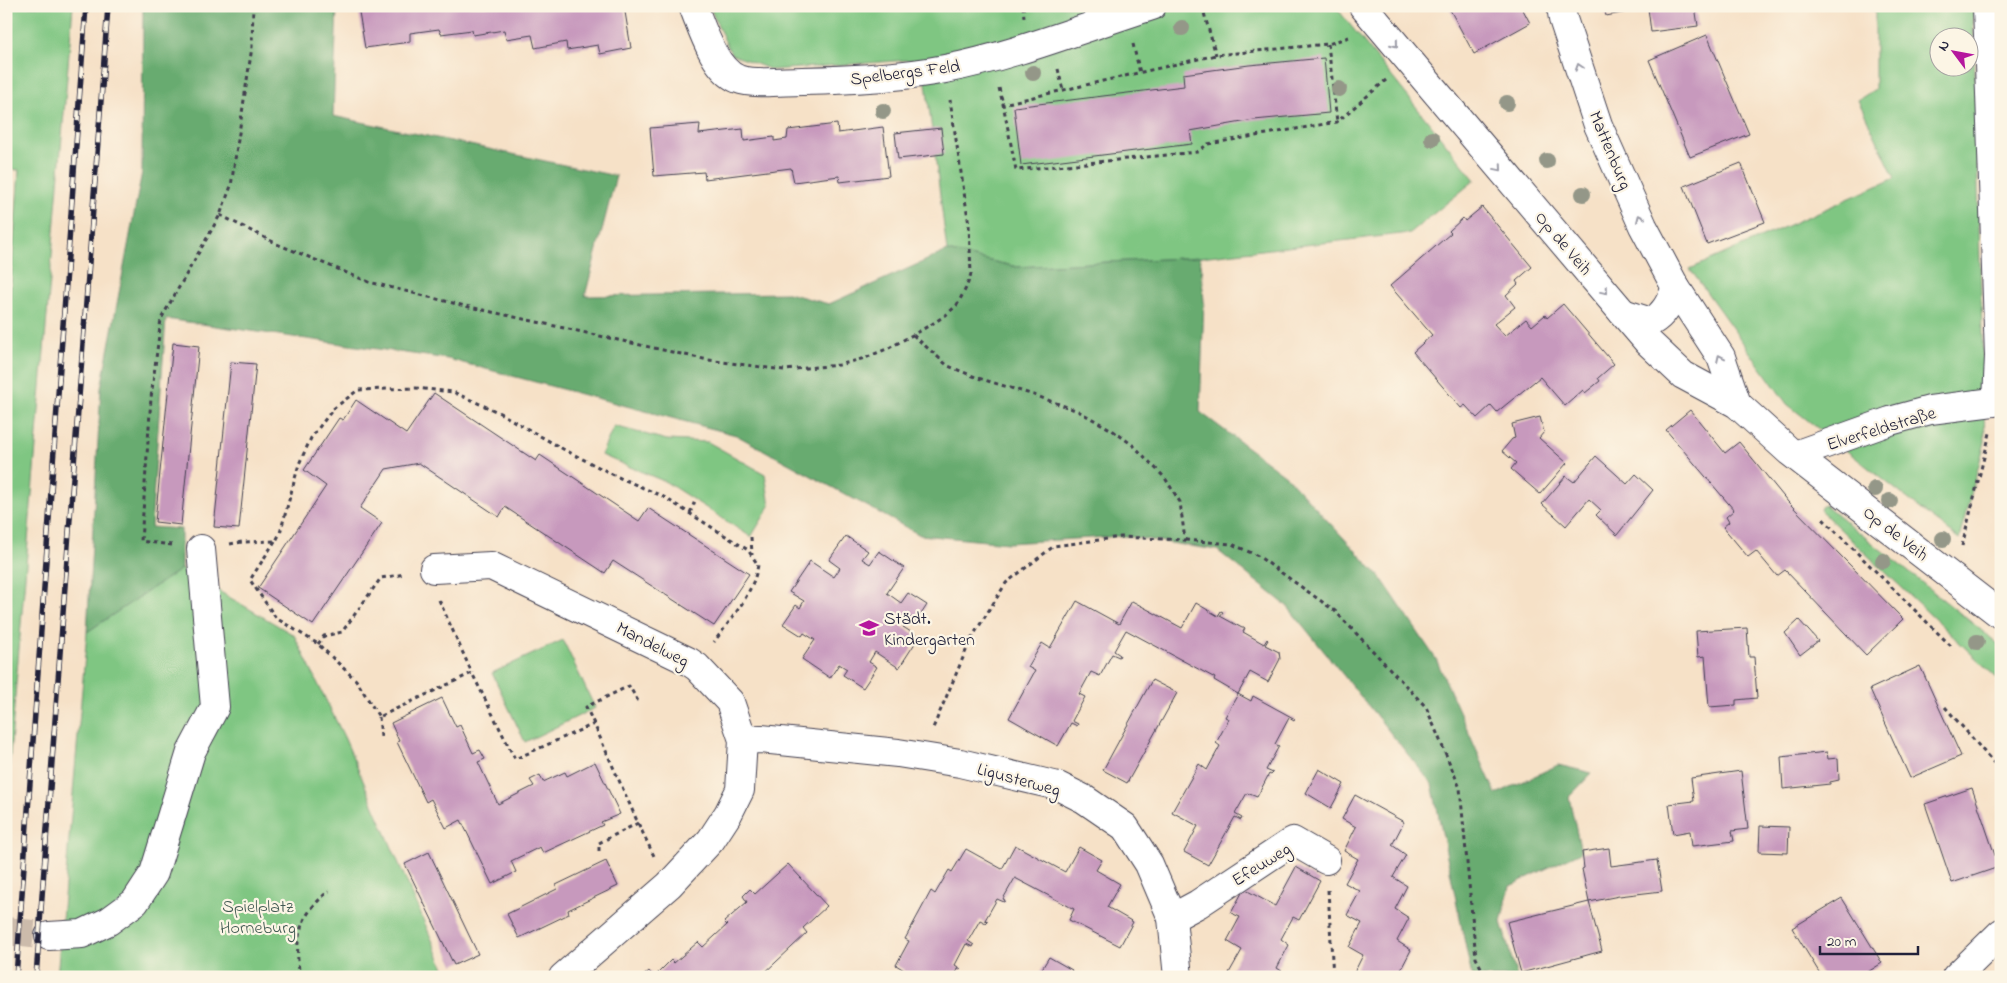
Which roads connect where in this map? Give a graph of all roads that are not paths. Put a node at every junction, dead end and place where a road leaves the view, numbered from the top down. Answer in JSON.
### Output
{"nodes":[{"id":1,"x":692,"y":6,"type":"edge"},
{"id":2,"x":1152,"y":6,"type":"edge"},
{"id":3,"x":1363,"y":6,"type":"edge"},
{"id":4,"x":1561,"y":6,"type":"edge"},
{"id":5,"x":1987,"y":6,"type":"edge"},
{"id":6,"x":1676,"y":288,"type":"junction"},
{"id":7,"x":1623,"y":313,"type":"junction"},
{"id":8,"x":1999,"y":401,"type":"edge"},
{"id":9,"x":1737,"y":404,"type":"junction"},
{"id":10,"x":1795,"y":455,"type":"junction"},
{"id":11,"x":201,"y":549,"type":"road end"},
{"id":12,"x":434,"y":569,"type":"road end"},
{"id":13,"x":2001,"y":615,"type":"edge"},
{"id":14,"x":743,"y":740,"type":"junction"},
{"id":15,"x":1326,"y":860,"type":"road end"},
{"id":16,"x":1172,"y":918,"type":"junction"},
{"id":17,"x":2001,"y":933,"type":"edge"},
{"id":18,"x":49,"y":936,"type":"tunnel mouth"},
{"id":19,"x":563,"y":977,"type":"edge"},
{"id":20,"x":1178,"y":977,"type":"edge"},
{"id":21,"x":1956,"y":977,"type":"edge"}],
"edges":[{"from":1,"to":2,"type":"street","name":"Spelbergs Feld"},
{"from":3,"to":7,"type":"street","name":"Op de Veih","one_way":true},
{"from":6,"to":4,"type":"street","name":"Mattenburg","one_way":true},
{"from":5,"to":8,"type":"street"},
{"from":6,"to":7,"type":"street"},
{"from":9,"to":6,"type":"street","name":"Mattenburg","one_way":true},
{"from":7,"to":9,"type":"street","name":"Op de Veih"},
{"from":8,"to":10,"type":"street","name":"Elverfeldstraße"},
{"from":9,"to":10,"type":"street","name":"Op de Veih"},
{"from":10,"to":13,"type":"street","name":"Op de Veih"},
{"from":11,"to":18,"type":"street"},
{"from":12,"to":14,"type":"street","name":"Mandelweg"},
{"from":14,"to":16,"type":"street","name":"Ligusterweg"},
{"from":14,"to":19,"type":"street","name":"Mandelweg"},
{"from":15,"to":16,"type":"street","name":"Efeuweg"},
{"from":16,"to":20,"type":"street","name":"Ligusterweg"},
{"from":17,"to":21,"type":"street"}]}
